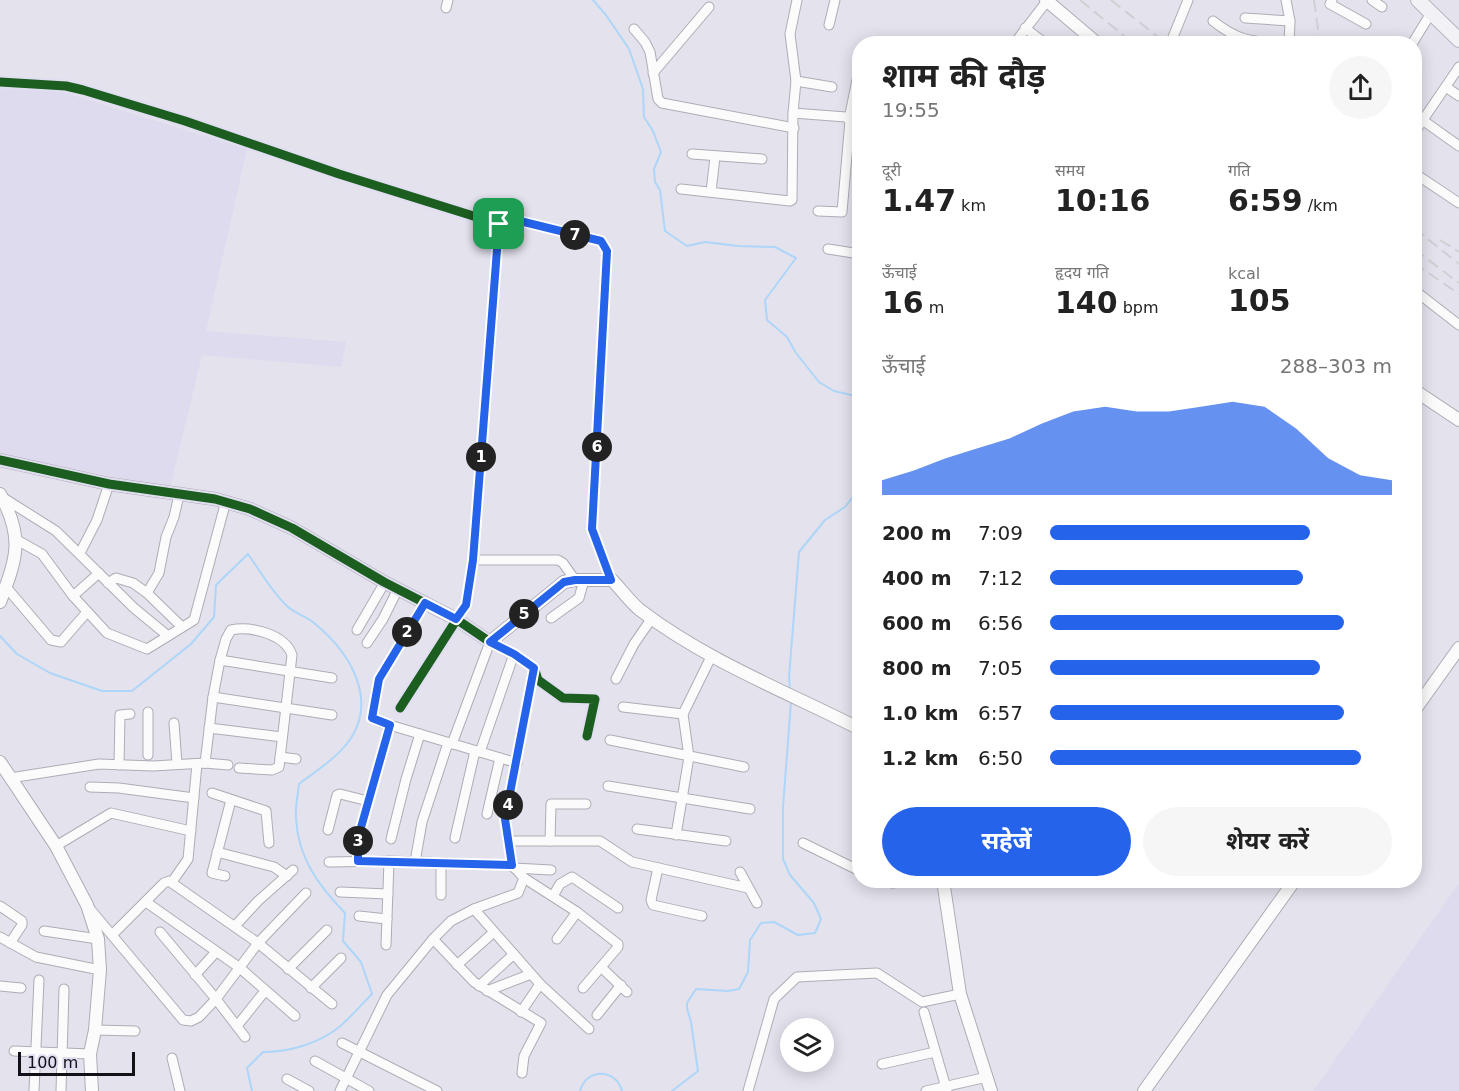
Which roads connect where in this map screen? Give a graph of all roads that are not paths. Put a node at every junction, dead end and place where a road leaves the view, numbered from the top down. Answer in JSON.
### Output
{"nodes":[{"id":1,"x":797,"y":0,"type":"edge"},
{"id":2,"x":835,"y":0,"type":"edge"},
{"id":3,"x":1046,"y":0,"type":"edge"},
{"id":4,"x":1188,"y":0,"type":"edge"},
{"id":5,"x":1286,"y":0,"type":"edge"},
{"id":6,"x":1332,"y":0,"type":"edge"},
{"id":7,"x":1372,"y":0,"type":"edge"},
{"id":8,"x":1418,"y":0,"type":"edge"},
{"id":9,"x":709,"y":7,"type":"dead end"},
{"id":10,"x":1382,"y":7,"type":"dead end"},
{"id":11,"x":1431,"y":13,"type":"junction"},
{"id":12,"x":1245,"y":18,"type":"dead end"},
{"id":13,"x":1213,"y":21,"type":"dead end"},
{"id":14,"x":1290,"y":21,"type":"junction"},
{"id":15,"x":1366,"y":24,"type":"dead end"},
{"id":16,"x":829,"y":25,"type":"dead end"},
{"id":17,"x":1025,"y":28,"type":"junction"},
{"id":18,"x":634,"y":29,"type":"dead end"},
{"id":19,"x":1020,"y":36,"type":"edge"},
{"id":20,"x":1036,"y":36,"type":"edge"},
{"id":21,"x":1089,"y":36,"type":"edge"},
{"id":22,"x":1173,"y":36,"type":"edge"},
{"id":23,"x":1237,"y":36,"type":"edge"},
{"id":24,"x":1289,"y":36,"type":"edge"},
{"id":25,"x":1417,"y":36,"type":"edge"},
{"id":26,"x":1459,"y":40,"type":"edge"},
{"id":27,"x":1459,"y":67,"type":"edge"},
{"id":28,"x":653,"y":73,"type":"junction"},
{"id":29,"x":796,"y":81,"type":"junction"},
{"id":30,"x":0,"y":82,"type":"edge"},
{"id":31,"x":832,"y":87,"type":"dead end"},
{"id":32,"x":1446,"y":87,"type":"junction"},
{"id":33,"x":1459,"y":96,"type":"edge"},
{"id":34,"x":793,"y":113,"type":"junction"},
{"id":35,"x":852,"y":121,"type":"edge"},
{"id":36,"x":1423,"y":121,"type":"joint"},
{"id":37,"x":852,"y":126,"type":"edge"},
{"id":38,"x":794,"y":128,"type":"junction"},
{"id":39,"x":1459,"y":146,"type":"edge"},
{"id":40,"x":848,"y":148,"type":"junction"},
{"id":41,"x":852,"y":148,"type":"edge"},
{"id":42,"x":692,"y":154,"type":"dead end"},
{"id":43,"x":715,"y":157,"type":"junction"},
{"id":44,"x":762,"y":159,"type":"dead end"},
{"id":45,"x":1422,"y":179,"type":"edge"},
{"id":46,"x":681,"y":189,"type":"dead end"},
{"id":47,"x":711,"y":192,"type":"junction"},
{"id":48,"x":1459,"y":202,"type":"edge"},
{"id":49,"x":818,"y":211,"type":"dead end"},
{"id":50,"x":499,"y":224,"type":"junction"},
{"id":51,"x":828,"y":249,"type":"dead end"},
{"id":52,"x":852,"y":253,"type":"edge"},
{"id":53,"x":1422,"y":296,"type":"edge"},
{"id":54,"x":1459,"y":325,"type":"edge"},
{"id":55,"x":1422,"y":395,"type":"edge"},
{"id":56,"x":1459,"y":420,"type":"edge"},
{"id":57,"x":0,"y":459,"type":"edge"},
{"id":58,"x":109,"y":484,"type":"junction"},
{"id":59,"x":1,"y":495,"type":"edge"},
{"id":60,"x":179,"y":495,"type":"junction"},
{"id":61,"x":226,"y":501,"type":"junction"},
{"id":62,"x":17,"y":540,"type":"junction"},
{"id":63,"x":80,"y":554,"type":"junction"},
{"id":64,"x":473,"y":560,"type":"junction"},
{"id":65,"x":99,"y":573,"type":"junction"},
{"id":66,"x":579,"y":580,"type":"junction"},
{"id":67,"x":611,"y":580,"type":"junction"},
{"id":68,"x":385,"y":582,"type":"junction"},
{"id":69,"x":108,"y":583,"type":"junction"},
{"id":70,"x":6,"y":587,"type":"junction"},
{"id":71,"x":398,"y":589,"type":"junction"},
{"id":72,"x":147,"y":593,"type":"junction"},
{"id":73,"x":73,"y":596,"type":"junction"},
{"id":74,"x":0,"y":602,"type":"edge"},
{"id":75,"x":425,"y":603,"type":"junction"},
{"id":76,"x":87,"y":612,"type":"junction"},
{"id":77,"x":551,"y":618,"type":"dead end"},
{"id":78,"x":652,"y":618,"type":"junction"},
{"id":79,"x":456,"y":619,"type":"junction"},
{"id":80,"x":182,"y":627,"type":"junction"},
{"id":81,"x":357,"y":630,"type":"dead end"},
{"id":82,"x":168,"y":636,"type":"junction"},
{"id":83,"x":490,"y":642,"type":"junction"},
{"id":84,"x":367,"y":643,"type":"dead end"},
{"id":85,"x":1459,"y":648,"type":"edge"},
{"id":86,"x":514,"y":654,"type":"junction"},
{"id":87,"x":711,"y":657,"type":"junction"},
{"id":88,"x":220,"y":660,"type":"junction"},
{"id":89,"x":534,"y":668,"type":"junction"},
{"id":90,"x":289,"y":672,"type":"junction"},
{"id":91,"x":332,"y":678,"type":"dead end"},
{"id":92,"x":616,"y":679,"type":"dead end"},
{"id":93,"x":213,"y":697,"type":"junction"},
{"id":94,"x":1422,"y":700,"type":"edge"},
{"id":95,"x":623,"y":707,"type":"dead end"},
{"id":96,"x":400,"y":708,"type":"dead end"},
{"id":97,"x":285,"y":709,"type":"junction"},
{"id":98,"x":147,"y":712,"type":"dead end"},
{"id":99,"x":130,"y":714,"type":"dead end"},
{"id":100,"x":683,"y":714,"type":"junction"},
{"id":101,"x":332,"y":715,"type":"dead end"},
{"id":102,"x":174,"y":723,"type":"dead end"},
{"id":103,"x":390,"y":725,"type":"junction"},
{"id":104,"x":852,"y":725,"type":"edge"},
{"id":105,"x":209,"y":728,"type":"junction"},
{"id":106,"x":420,"y":734,"type":"junction"},
{"id":107,"x":587,"y":736,"type":"dead end"},
{"id":108,"x":282,"y":737,"type":"junction"},
{"id":109,"x":610,"y":740,"type":"dead end"},
{"id":110,"x":450,"y":743,"type":"junction"},
{"id":111,"x":477,"y":752,"type":"junction"},
{"id":112,"x":280,"y":757,"type":"junction"},
{"id":113,"x":688,"y":757,"type":"junction"},
{"id":114,"x":500,"y":758,"type":"junction"},
{"id":115,"x":296,"y":759,"type":"dead end"},
{"id":116,"x":0,"y":762,"type":"edge"},
{"id":117,"x":517,"y":763,"type":"junction"},
{"id":118,"x":201,"y":764,"type":"junction"},
{"id":119,"x":119,"y":765,"type":"junction"},
{"id":120,"x":153,"y":765,"type":"junction"},
{"id":121,"x":177,"y":765,"type":"junction"},
{"id":122,"x":228,"y":765,"type":"dead end"},
{"id":123,"x":744,"y":767,"type":"dead end"},
{"id":124,"x":239,"y":768,"type":"dead end"},
{"id":125,"x":10,"y":778,"type":"junction"},
{"id":126,"x":608,"y":786,"type":"dead end"},
{"id":127,"x":90,"y":788,"type":"dead end"},
{"id":128,"x":212,"y":793,"type":"dead end"},
{"id":129,"x":194,"y":798,"type":"junction"},
{"id":130,"x":681,"y":798,"type":"junction"},
{"id":131,"x":231,"y":800,"type":"junction"},
{"id":132,"x":368,"y":801,"type":"junction"},
{"id":133,"x":586,"y":804,"type":"dead end"},
{"id":134,"x":750,"y":809,"type":"dead end"},
{"id":135,"x":488,"y":814,"type":"dead end"},
{"id":136,"x":637,"y":829,"type":"dead end"},
{"id":137,"x":328,"y":830,"type":"dead end"},
{"id":138,"x":191,"y":831,"type":"junction"},
{"id":139,"x":676,"y":835,"type":"junction"},
{"id":140,"x":455,"y":838,"type":"dead end"},
{"id":141,"x":391,"y":839,"type":"dead end"},
{"id":142,"x":550,"y":841,"type":"junction"},
{"id":143,"x":726,"y":841,"type":"dead end"},
{"id":144,"x":508,"y":842,"type":"junction"},
{"id":145,"x":269,"y":843,"type":"dead end"},
{"id":146,"x":803,"y":843,"type":"dead end"},
{"id":147,"x":56,"y":846,"type":"junction"},
{"id":148,"x":217,"y":852,"type":"junction"},
{"id":149,"x":358,"y":861,"type":"junction"},
{"id":150,"x":389,"y":861,"type":"junction"},
{"id":151,"x":329,"y":862,"type":"dead end"},
{"id":152,"x":416,"y":862,"type":"junction"},
{"id":153,"x":441,"y":863,"type":"junction"},
{"id":154,"x":513,"y":866,"type":"junction"},
{"id":155,"x":852,"y":867,"type":"edge"},
{"id":156,"x":658,"y":868,"type":"junction"},
{"id":157,"x":551,"y":870,"type":"dead end"},
{"id":158,"x":740,"y":872,"type":"dead end"},
{"id":159,"x":225,"y":876,"type":"dead end"},
{"id":160,"x":524,"y":878,"type":"junction"},
{"id":161,"x":172,"y":882,"type":"junction"},
{"id":162,"x":748,"y":888,"type":"junction"},
{"id":163,"x":944,"y":888,"type":"edge"},
{"id":164,"x":1288,"y":888,"type":"edge"},
{"id":165,"x":340,"y":892,"type":"dead end"},
{"id":166,"x":306,"y":893,"type":"dead end"},
{"id":167,"x":388,"y":894,"type":"junction"},
{"id":168,"x":441,"y":895,"type":"dead end"},
{"id":169,"x":553,"y":896,"type":"junction"},
{"id":170,"x":146,"y":902,"type":"junction"},
{"id":171,"x":757,"y":903,"type":"dead end"},
{"id":172,"x":87,"y":905,"type":"junction"},
{"id":173,"x":0,"y":906,"type":"edge"},
{"id":174,"x":618,"y":908,"type":"dead end"},
{"id":175,"x":474,"y":909,"type":"junction"},
{"id":176,"x":577,"y":912,"type":"junction"},
{"id":177,"x":359,"y":916,"type":"dead end"},
{"id":178,"x":702,"y":916,"type":"dead end"},
{"id":179,"x":387,"y":919,"type":"junction"},
{"id":180,"x":235,"y":926,"type":"junction"},
{"id":181,"x":327,"y":930,"type":"dead end"},
{"id":182,"x":44,"y":931,"type":"dead end"},
{"id":183,"x":160,"y":932,"type":"dead end"},
{"id":184,"x":494,"y":932,"type":"junction"},
{"id":185,"x":112,"y":935,"type":"junction"},
{"id":186,"x":0,"y":937,"type":"edge"},
{"id":187,"x":98,"y":939,"type":"junction"},
{"id":188,"x":433,"y":939,"type":"junction"},
{"id":189,"x":557,"y":939,"type":"dead end"},
{"id":190,"x":10,"y":943,"type":"junction"},
{"id":191,"x":258,"y":943,"type":"junction"},
{"id":192,"x":386,"y":945,"type":"dead end"},
{"id":193,"x":215,"y":953,"type":"junction"},
{"id":194,"x":514,"y":954,"type":"junction"},
{"id":195,"x":341,"y":958,"type":"dead end"},
{"id":196,"x":457,"y":965,"type":"junction"},
{"id":197,"x":601,"y":967,"type":"junction"},
{"id":198,"x":240,"y":968,"type":"junction"},
{"id":199,"x":288,"y":969,"type":"junction"},
{"id":200,"x":100,"y":970,"type":"junction"},
{"id":201,"x":531,"y":974,"type":"junction"},
{"id":202,"x":195,"y":975,"type":"junction"},
{"id":203,"x":39,"y":980,"type":"dead end"},
{"id":204,"x":540,"y":984,"type":"junction"},
{"id":205,"x":0,"y":986,"type":"edge"},
{"id":206,"x":479,"y":986,"type":"junction"},
{"id":207,"x":21,"y":988,"type":"dead end"},
{"id":208,"x":311,"y":988,"type":"junction"},
{"id":209,"x":583,"y":988,"type":"dead end"},
{"id":210,"x":64,"y":989,"type":"dead end"},
{"id":211,"x":265,"y":991,"type":"junction"},
{"id":212,"x":488,"y":991,"type":"junction"},
{"id":213,"x":960,"y":994,"type":"junction"},
{"id":214,"x":216,"y":999,"type":"junction"},
{"id":215,"x":332,"y":1004,"type":"dead end"},
{"id":216,"x":521,"y":1012,"type":"junction"},
{"id":217,"x":924,"y":1012,"type":"dead end"},
{"id":218,"x":597,"y":1015,"type":"dead end"},
{"id":219,"x":296,"y":1016,"type":"dead end"},
{"id":220,"x":237,"y":1026,"type":"junction"},
{"id":221,"x":589,"y":1029,"type":"dead end"},
{"id":222,"x":95,"y":1030,"type":"junction"},
{"id":223,"x":135,"y":1031,"type":"dead end"},
{"id":224,"x":245,"y":1037,"type":"dead end"},
{"id":225,"x":342,"y":1043,"type":"dead end"},
{"id":226,"x":14,"y":1051,"type":"dead end"},
{"id":227,"x":37,"y":1052,"type":"junction"},
{"id":228,"x":62,"y":1052,"type":"junction"},
{"id":229,"x":359,"y":1052,"type":"junction"},
{"id":230,"x":935,"y":1052,"type":"junction"},
{"id":231,"x":90,"y":1054,"type":"junction"},
{"id":232,"x":172,"y":1058,"type":"dead end"},
{"id":233,"x":315,"y":1062,"type":"dead end"},
{"id":234,"x":882,"y":1064,"type":"dead end"},
{"id":235,"x":522,"y":1073,"type":"dead end"},
{"id":236,"x":987,"y":1077,"type":"junction"},
{"id":237,"x":346,"y":1078,"type":"junction"},
{"id":238,"x":287,"y":1079,"type":"dead end"},
{"id":239,"x":946,"y":1089,"type":"edge"},
{"id":240,"x":34,"y":1091,"type":"edge"},
{"id":241,"x":60,"y":1091,"type":"edge"},
{"id":242,"x":92,"y":1091,"type":"edge"},
{"id":243,"x":180,"y":1091,"type":"edge"},
{"id":244,"x":309,"y":1091,"type":"edge"},
{"id":245,"x":339,"y":1091,"type":"edge"},
{"id":246,"x":369,"y":1091,"type":"edge"},
{"id":247,"x":437,"y":1091,"type":"edge"},
{"id":248,"x":748,"y":1091,"type":"edge"},
{"id":249,"x":926,"y":1091,"type":"edge"},
{"id":250,"x":991,"y":1091,"type":"edge"},
{"id":251,"x":1144,"y":1091,"type":"edge"}],
"edges":[{"from":1,"to":29,"type":"street"},
{"from":2,"to":16,"type":"street"},
{"from":3,"to":17,"type":"street"},
{"from":3,"to":21,"type":"street"},
{"from":4,"to":22,"type":"street"},
{"from":5,"to":14,"type":"street"},
{"from":6,"to":15,"type":"street"},
{"from":7,"to":10,"type":"street"},
{"from":8,"to":11,"type":"main road"},
{"from":9,"to":28,"type":"street"},
{"from":11,"to":25,"type":"street"},
{"from":11,"to":26,"type":"main road"},
{"from":12,"to":14,"type":"street"},
{"from":13,"to":23,"type":"street"},
{"from":14,"to":24,"type":"street"},
{"from":17,"to":19,"type":"street"},
{"from":17,"to":20,"type":"street"},
{"from":18,"to":28,"type":"street"},
{"from":27,"to":32,"type":"street"},
{"from":28,"to":38,"type":"street"},
{"from":29,"to":31,"type":"street"},
{"from":29,"to":34,"type":"street"},
{"from":30,"to":50,"type":"street"},
{"from":32,"to":33,"type":"street"},
{"from":32,"to":36,"type":"street"},
{"from":34,"to":35,"type":"street"},
{"from":34,"to":38,"type":"street"},
{"from":36,"to":39,"type":"street"},
{"from":37,"to":40,"type":"street"},
{"from":38,"to":47,"type":"street"},
{"from":40,"to":41,"type":"street"},
{"from":40,"to":49,"type":"street"},
{"from":42,"to":43,"type":"street"},
{"from":43,"to":44,"type":"street"},
{"from":43,"to":47,"type":"street"},
{"from":45,"to":48,"type":"street"},
{"from":46,"to":47,"type":"street"},
{"from":50,"to":64,"type":"street"},
{"from":50,"to":67,"type":"street"},
{"from":51,"to":52,"type":"street"},
{"from":53,"to":54,"type":"street"},
{"from":55,"to":56,"type":"street"},
{"from":57,"to":58,"type":"street"},
{"from":58,"to":60,"type":"street"},
{"from":58,"to":63,"type":"street"},
{"from":59,"to":62,"type":"street"},
{"from":59,"to":63,"type":"street"},
{"from":60,"to":61,"type":"street"},
{"from":60,"to":72,"type":"street"},
{"from":61,"to":68,"type":"street"},
{"from":61,"to":80,"type":"street"},
{"from":62,"to":70,"type":"street"},
{"from":62,"to":73,"type":"street"},
{"from":63,"to":65,"type":"street"},
{"from":64,"to":66,"type":"street"},
{"from":64,"to":79,"type":"street"},
{"from":65,"to":69,"type":"street"},
{"from":65,"to":73,"type":"street"},
{"from":66,"to":67,"type":"street"},
{"from":66,"to":77,"type":"street"},
{"from":66,"to":83,"type":"street"},
{"from":67,"to":78,"type":"street"},
{"from":68,"to":71,"type":"street"},
{"from":68,"to":81,"type":"street"},
{"from":69,"to":72,"type":"street"},
{"from":69,"to":82,"type":"street"},
{"from":70,"to":74,"type":"street"},
{"from":70,"to":76,"type":"street"},
{"from":71,"to":75,"type":"street"},
{"from":71,"to":84,"type":"street"},
{"from":72,"to":80,"type":"street"},
{"from":73,"to":76,"type":"street"},
{"from":75,"to":79,"type":"street"},
{"from":75,"to":103,"type":"street"},
{"from":76,"to":82,"type":"street"},
{"from":78,"to":87,"type":"street"},
{"from":78,"to":92,"type":"street"},
{"from":79,"to":83,"type":"street"},
{"from":79,"to":96,"type":"street"},
{"from":80,"to":82,"type":"street"},
{"from":83,"to":86,"type":"street"},
{"from":83,"to":110,"type":"street"},
{"from":85,"to":94,"type":"street"},
{"from":86,"to":89,"type":"street"},
{"from":86,"to":111,"type":"street"},
{"from":87,"to":100,"type":"street"},
{"from":87,"to":104,"type":"street"},
{"from":88,"to":90,"type":"street"},
{"from":88,"to":90,"type":"street"},
{"from":88,"to":93,"type":"street"},
{"from":89,"to":107,"type":"street"},
{"from":89,"to":117,"type":"street"},
{"from":90,"to":91,"type":"street"},
{"from":90,"to":97,"type":"street"},
{"from":93,"to":97,"type":"street"},
{"from":93,"to":105,"type":"street"},
{"from":95,"to":100,"type":"street"},
{"from":97,"to":101,"type":"street"},
{"from":97,"to":108,"type":"street"},
{"from":98,"to":120,"type":"street"},
{"from":99,"to":119,"type":"street"},
{"from":100,"to":113,"type":"street"},
{"from":102,"to":121,"type":"street"},
{"from":103,"to":106,"type":"street"},
{"from":103,"to":132,"type":"street"},
{"from":105,"to":108,"type":"street"},
{"from":105,"to":118,"type":"street"},
{"from":106,"to":110,"type":"street"},
{"from":106,"to":141,"type":"street"},
{"from":108,"to":112,"type":"street"},
{"from":109,"to":113,"type":"street"},
{"from":110,"to":111,"type":"street"},
{"from":110,"to":152,"type":"street"},
{"from":111,"to":114,"type":"street"},
{"from":111,"to":140,"type":"street"},
{"from":112,"to":115,"type":"street"},
{"from":112,"to":124,"type":"street"},
{"from":113,"to":123,"type":"street"},
{"from":113,"to":130,"type":"street"},
{"from":114,"to":117,"type":"street"},
{"from":114,"to":135,"type":"street"},
{"from":116,"to":125,"type":"street"},
{"from":117,"to":144,"type":"street"},
{"from":118,"to":121,"type":"street"},
{"from":118,"to":122,"type":"street"},
{"from":118,"to":129,"type":"street"},
{"from":119,"to":120,"type":"street"},
{"from":119,"to":125,"type":"street"},
{"from":120,"to":121,"type":"street"},
{"from":125,"to":147,"type":"street"},
{"from":126,"to":130,"type":"street"},
{"from":127,"to":129,"type":"street"},
{"from":128,"to":131,"type":"street"},
{"from":129,"to":138,"type":"street"},
{"from":130,"to":134,"type":"street"},
{"from":130,"to":139,"type":"street"},
{"from":131,"to":145,"type":"street"},
{"from":131,"to":148,"type":"street"},
{"from":132,"to":137,"type":"street"},
{"from":132,"to":149,"type":"street"},
{"from":133,"to":142,"type":"street"},
{"from":136,"to":139,"type":"street"},
{"from":138,"to":147,"type":"street"},
{"from":138,"to":161,"type":"street"},
{"from":139,"to":143,"type":"street"},
{"from":142,"to":144,"type":"street"},
{"from":142,"to":156,"type":"street"},
{"from":144,"to":154,"type":"street"},
{"from":146,"to":155,"type":"street"},
{"from":147,"to":172,"type":"street"},
{"from":148,"to":159,"type":"street"},
{"from":148,"to":180,"type":"street"},
{"from":149,"to":150,"type":"street"},
{"from":149,"to":151,"type":"street"},
{"from":150,"to":152,"type":"street"},
{"from":150,"to":167,"type":"street"},
{"from":152,"to":153,"type":"street"},
{"from":153,"to":154,"type":"street"},
{"from":153,"to":168,"type":"street"},
{"from":154,"to":157,"type":"street"},
{"from":154,"to":160,"type":"street"},
{"from":156,"to":162,"type":"street"},
{"from":156,"to":178,"type":"street"},
{"from":158,"to":162,"type":"street"},
{"from":160,"to":169,"type":"street"},
{"from":160,"to":175,"type":"street"},
{"from":161,"to":170,"type":"street"},
{"from":161,"to":180,"type":"street"},
{"from":162,"to":171,"type":"street"},
{"from":163,"to":213,"type":"street"},
{"from":164,"to":251,"type":"street"},
{"from":165,"to":167,"type":"street"},
{"from":166,"to":191,"type":"street"},
{"from":167,"to":179,"type":"street"},
{"from":169,"to":174,"type":"street"},
{"from":169,"to":176,"type":"street"},
{"from":170,"to":185,"type":"street"},
{"from":170,"to":193,"type":"street"},
{"from":172,"to":185,"type":"street"},
{"from":172,"to":187,"type":"street"},
{"from":173,"to":190,"type":"street"},
{"from":175,"to":184,"type":"street"},
{"from":175,"to":188,"type":"street"},
{"from":176,"to":189,"type":"street"},
{"from":176,"to":197,"type":"street"},
{"from":177,"to":179,"type":"street"},
{"from":179,"to":192,"type":"street"},
{"from":180,"to":191,"type":"street"},
{"from":181,"to":199,"type":"street"},
{"from":182,"to":187,"type":"street"},
{"from":183,"to":202,"type":"street"},
{"from":184,"to":194,"type":"street"},
{"from":184,"to":196,"type":"street"},
{"from":185,"to":214,"type":"street"},
{"from":186,"to":190,"type":"street"},
{"from":187,"to":200,"type":"street"},
{"from":188,"to":196,"type":"street"},
{"from":188,"to":229,"type":"street"},
{"from":190,"to":200,"type":"street"},
{"from":191,"to":198,"type":"street"},
{"from":191,"to":199,"type":"street"},
{"from":193,"to":198,"type":"street"},
{"from":193,"to":202,"type":"street"},
{"from":194,"to":201,"type":"street"},
{"from":194,"to":206,"type":"street"},
{"from":195,"to":208,"type":"street"},
{"from":196,"to":206,"type":"street"},
{"from":197,"to":209,"type":"street"},
{"from":197,"to":218,"type":"street"},
{"from":198,"to":211,"type":"street"},
{"from":198,"to":214,"type":"street"},
{"from":199,"to":208,"type":"street"},
{"from":200,"to":222,"type":"street"},
{"from":201,"to":204,"type":"street"},
{"from":201,"to":212,"type":"street"},
{"from":202,"to":214,"type":"street"},
{"from":203,"to":227,"type":"street"},
{"from":204,"to":216,"type":"street"},
{"from":204,"to":221,"type":"street"},
{"from":205,"to":207,"type":"street"},
{"from":206,"to":212,"type":"street"},
{"from":208,"to":215,"type":"street"},
{"from":210,"to":228,"type":"street"},
{"from":211,"to":219,"type":"street"},
{"from":211,"to":220,"type":"street"},
{"from":212,"to":216,"type":"street"},
{"from":213,"to":236,"type":"street"},
{"from":213,"to":248,"type":"street"},
{"from":214,"to":220,"type":"street"},
{"from":216,"to":235,"type":"street"},
{"from":217,"to":230,"type":"street"},
{"from":220,"to":224,"type":"street"},
{"from":222,"to":223,"type":"street"},
{"from":222,"to":231,"type":"street"},
{"from":225,"to":229,"type":"street"},
{"from":226,"to":227,"type":"street"},
{"from":227,"to":228,"type":"street"},
{"from":227,"to":240,"type":"street"},
{"from":228,"to":231,"type":"street"},
{"from":228,"to":241,"type":"street"},
{"from":229,"to":237,"type":"street"},
{"from":229,"to":247,"type":"street"},
{"from":230,"to":234,"type":"street"},
{"from":230,"to":239,"type":"street"},
{"from":231,"to":242,"type":"street"},
{"from":232,"to":243,"type":"street"},
{"from":233,"to":237,"type":"street"},
{"from":236,"to":239,"type":"street"},
{"from":236,"to":250,"type":"street"},
{"from":237,"to":245,"type":"street"},
{"from":237,"to":246,"type":"street"},
{"from":238,"to":244,"type":"street"},
{"from":239,"to":249,"type":"street"}]}
